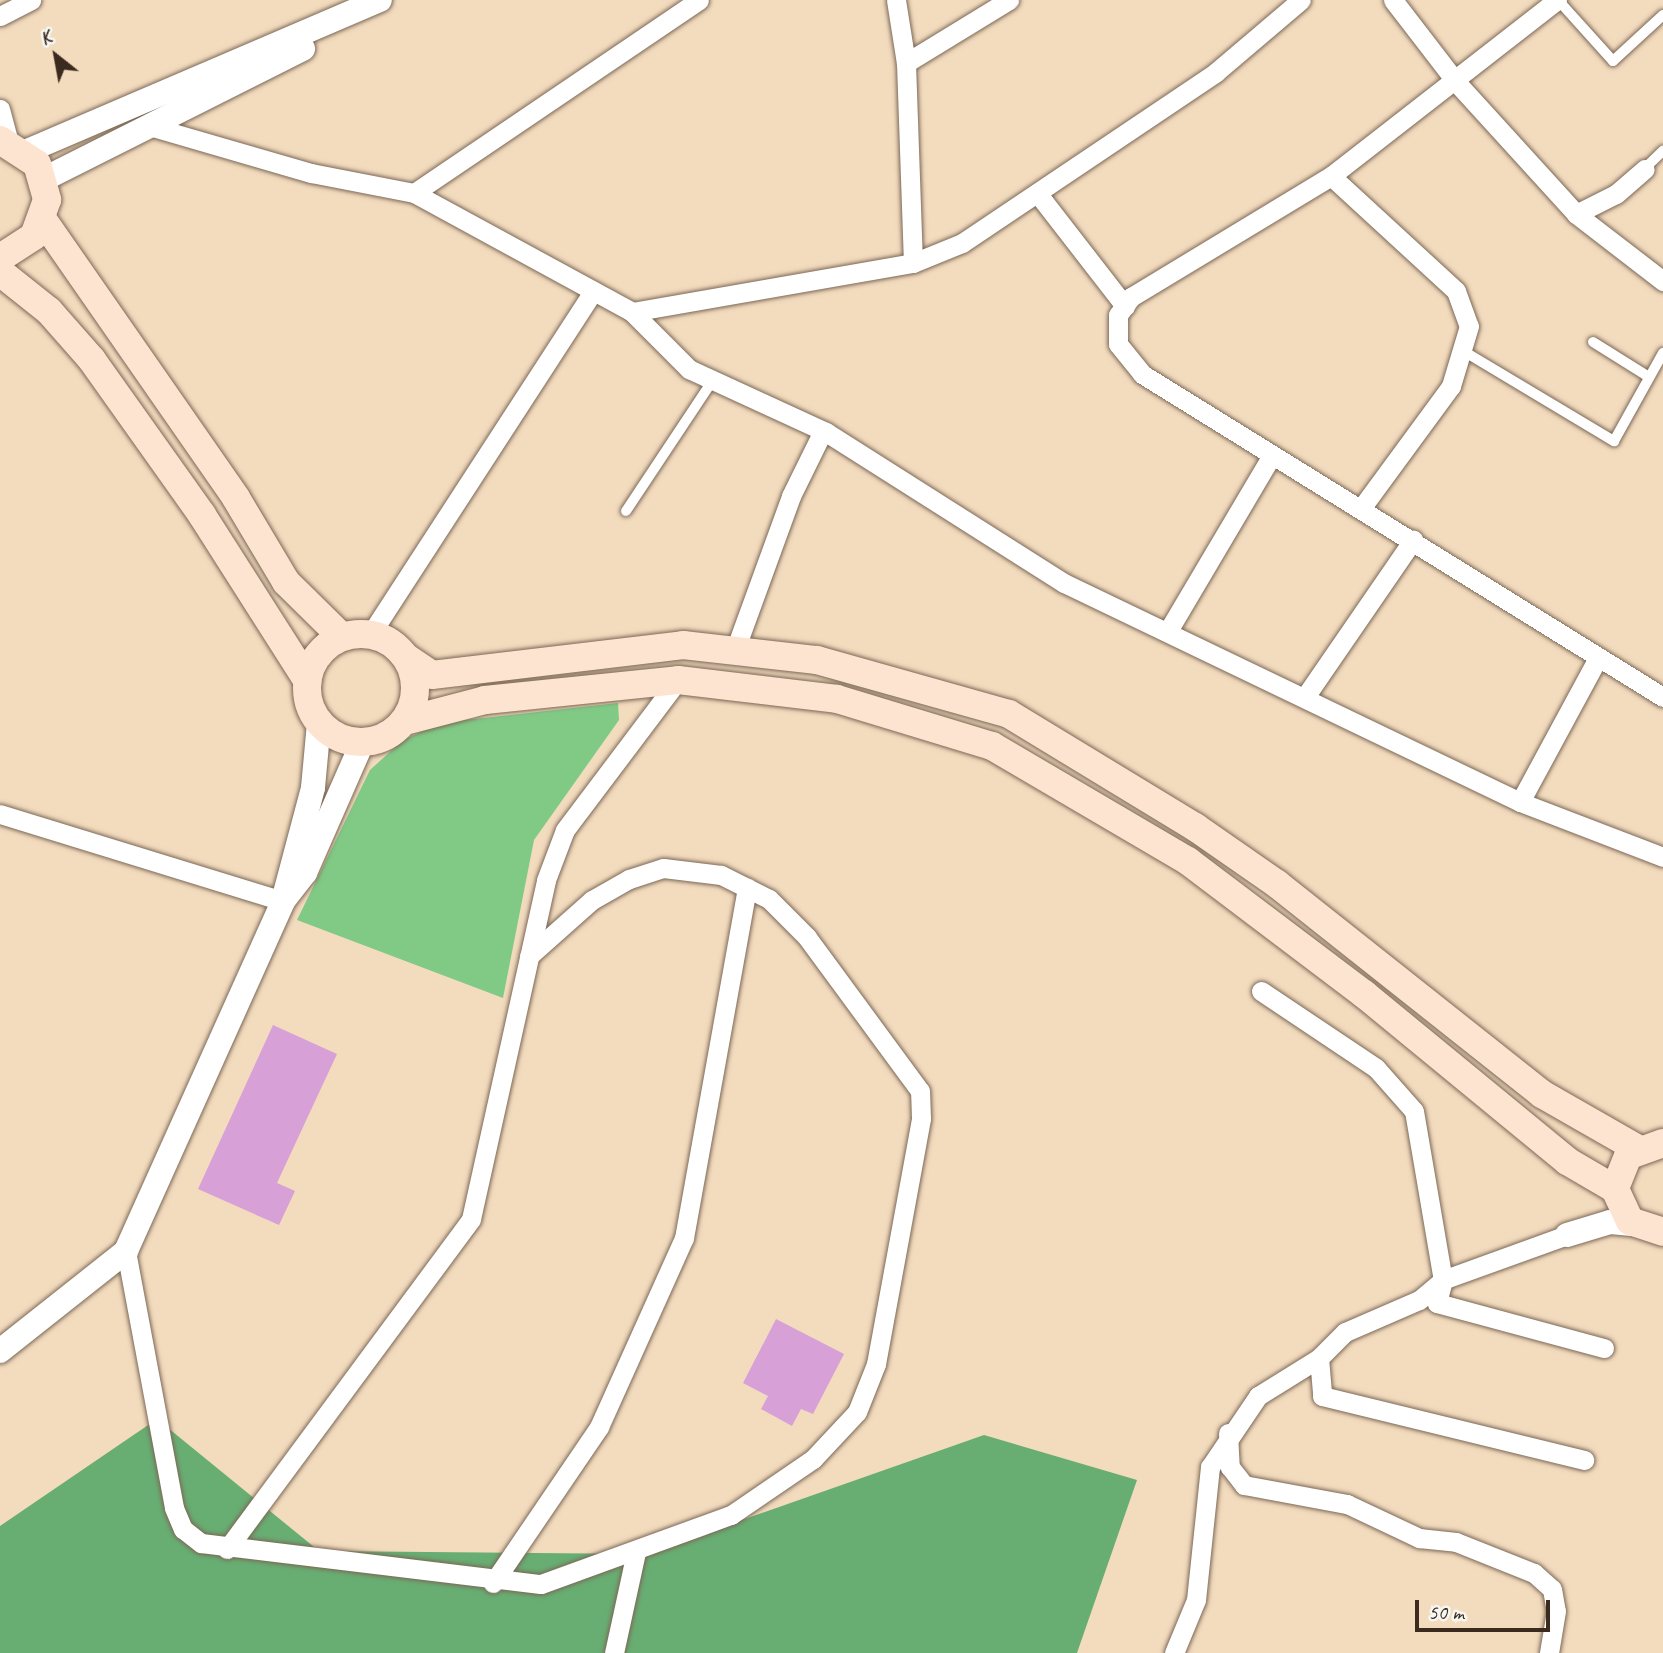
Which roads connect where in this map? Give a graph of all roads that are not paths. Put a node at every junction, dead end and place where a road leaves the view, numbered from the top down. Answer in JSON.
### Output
{"nodes":[{"id":1,"x":32,"y":0,"type":"edge"},
{"id":2,"x":381,"y":0,"type":"edge"},
{"id":3,"x":699,"y":0,"type":"edge"},
{"id":4,"x":896,"y":0,"type":"edge"},
{"id":5,"x":1009,"y":0,"type":"edge"},
{"id":6,"x":1301,"y":0,"type":"edge"},
{"id":7,"x":1393,"y":0,"type":"edge"},
{"id":8,"x":1557,"y":0,"type":"edge"},
{"id":9,"x":1663,"y":15,"type":"edge"},
{"id":10,"x":0,"y":16,"type":"edge"},
{"id":11,"x":906,"y":63,"type":"junction"},
{"id":12,"x":1457,"y":83,"type":"junction"},
{"id":13,"x":0,"y":109,"type":"edge"},
{"id":14,"x":149,"y":126,"type":"junction"},
{"id":15,"x":11,"y":145,"type":"edge"},
{"id":16,"x":1663,"y":152,"type":"edge"},
{"id":17,"x":1642,"y":172,"type":"joint"},
{"id":18,"x":1331,"y":176,"type":"junction"},
{"id":19,"x":44,"y":179,"type":"junction"},
{"id":20,"x":414,"y":193,"type":"junction"},
{"id":21,"x":1038,"y":194,"type":"junction"},
{"id":22,"x":1576,"y":214,"type":"junction"},
{"id":23,"x":43,"y":220,"type":"junction"},
{"id":24,"x":0,"y":258,"type":"edge"},
{"id":25,"x":913,"y":263,"type":"junction"},
{"id":26,"x":0,"y":272,"type":"edge"},
{"id":27,"x":1663,"y":281,"type":"edge"},
{"id":28,"x":593,"y":291,"type":"junction"},
{"id":29,"x":1125,"y":306,"type":"junction"},
{"id":30,"x":632,"y":312,"type":"junction"},
{"id":31,"x":1593,"y":342,"type":"dead end"},
{"id":32,"x":1465,"y":352,"type":"junction"},
{"id":33,"x":1663,"y":353,"type":"edge"},
{"id":34,"x":1649,"y":377,"type":"junction"},
{"id":35,"x":713,"y":380,"type":"junction"},
{"id":36,"x":822,"y":431,"type":"junction"},
{"id":37,"x":1272,"y":455,"type":"junction"},
{"id":38,"x":1363,"y":506,"type":"junction"},
{"id":39,"x":626,"y":511,"type":"dead end"},
{"id":40,"x":1413,"y":540,"type":"junction"},
{"id":41,"x":1168,"y":631,"type":"junction"},
{"id":42,"x":370,"y":635,"type":"junction"},
{"id":43,"x":342,"y":637,"type":"junction"},
{"id":44,"x":735,"y":650,"type":"junction"},
{"id":45,"x":407,"y":658,"type":"junction"},
{"id":46,"x":1598,"y":658,"type":"junction"},
{"id":47,"x":307,"y":680,"type":"junction"},
{"id":48,"x":678,"y":680,"type":"junction"},
{"id":49,"x":1305,"y":697,"type":"junction"},
{"id":50,"x":1663,"y":697,"type":"edge"},
{"id":51,"x":405,"y":720,"type":"junction"},
{"id":52,"x":319,"y":723,"type":"junction"},
{"id":53,"x":362,"y":743,"type":"junction"},
{"id":54,"x":1520,"y":802,"type":"junction"},
{"id":55,"x":0,"y":814,"type":"edge"},
{"id":56,"x":1663,"y":857,"type":"edge"},
{"id":57,"x":747,"y":888,"type":"junction"},
{"id":58,"x":284,"y":901,"type":"junction"},
{"id":59,"x":529,"y":957,"type":"junction"},
{"id":60,"x":1261,"y":991,"type":"dead end"},
{"id":61,"x":1651,"y":1146,"type":"edge"},
{"id":62,"x":1616,"y":1195,"type":"junction"},
{"id":63,"x":1635,"y":1224,"type":"junction"},
{"id":64,"x":1663,"y":1232,"type":"edge"},
{"id":65,"x":1567,"y":1235,"type":"junction"},
{"id":66,"x":126,"y":1251,"type":"junction"},
{"id":67,"x":1443,"y":1280,"type":"junction"},
{"id":68,"x":1604,"y":1348,"type":"dead end"},
{"id":69,"x":0,"y":1351,"type":"edge"},
{"id":70,"x":1319,"y":1358,"type":"junction"},
{"id":71,"x":1228,"y":1433,"type":"junction"},
{"id":72,"x":1584,"y":1460,"type":"dead end"},
{"id":73,"x":227,"y":1549,"type":"junction"},
{"id":74,"x":636,"y":1552,"type":"junction"},
{"id":75,"x":493,"y":1583,"type":"junction"},
{"id":76,"x":614,"y":1653,"type":"edge"},
{"id":77,"x":1174,"y":1653,"type":"edge"},
{"id":78,"x":1549,"y":1653,"type":"edge"}],
"edges":[{"from":1,"to":10,"type":"street"},
{"from":2,"to":14,"type":"street"},
{"from":2,"to":15,"type":"street"},
{"from":3,"to":20,"type":"street"},
{"from":4,"to":11,"type":"street"},
{"from":5,"to":11,"type":"street"},
{"from":6,"to":21,"type":"street"},
{"from":7,"to":12,"type":"street"},
{"from":8,"to":9,"type":"lane"},
{"from":8,"to":12,"type":"street"},
{"from":11,"to":25,"type":"street"},
{"from":12,"to":18,"type":"street"},
{"from":12,"to":22,"type":"street"},
{"from":13,"to":15,"type":"street"},
{"from":14,"to":19,"type":"street"},
{"from":14,"to":20,"type":"street"},
{"from":15,"to":19,"type":"main road"},
{"from":16,"to":17,"type":"lane"},
{"from":17,"to":22,"type":"street"},
{"from":18,"to":29,"type":"street"},
{"from":18,"to":32,"type":"street"},
{"from":19,"to":23,"type":"main road"},
{"from":20,"to":28,"type":"street"},
{"from":21,"to":25,"type":"street"},
{"from":21,"to":29,"type":"street"},
{"from":22,"to":27,"type":"street"},
{"from":23,"to":24,"type":"main road"},
{"from":23,"to":43,"type":"main road"},
{"from":25,"to":30,"type":"street"},
{"from":26,"to":47,"type":"main road"},
{"from":28,"to":30,"type":"street"},
{"from":28,"to":42,"type":"street"},
{"from":29,"to":37,"type":"street"},
{"from":30,"to":35,"type":"street"},
{"from":31,"to":34,"type":"lane"},
{"from":32,"to":34,"type":"lane"},
{"from":32,"to":38,"type":"street"},
{"from":33,"to":34,"type":"lane"},
{"from":35,"to":36,"type":"street"},
{"from":35,"to":39,"type":"lane"},
{"from":36,"to":41,"type":"street"},
{"from":36,"to":44,"type":"street"},
{"from":37,"to":38,"type":"street"},
{"from":37,"to":41,"type":"street"},
{"from":38,"to":40,"type":"street"},
{"from":40,"to":46,"type":"street"},
{"from":40,"to":49,"type":"street"},
{"from":41,"to":49,"type":"street"},
{"from":42,"to":43,"type":"main road"},
{"from":42,"to":45,"type":"main road"},
{"from":43,"to":47,"type":"main road"},
{"from":44,"to":45,"type":"main road"},
{"from":44,"to":61,"type":"main road"},
{"from":45,"to":51,"type":"main road"},
{"from":46,"to":50,"type":"street"},
{"from":46,"to":54,"type":"street"},
{"from":47,"to":52,"type":"main road"},
{"from":48,"to":51,"type":"main road"},
{"from":48,"to":59,"type":"street"},
{"from":48,"to":62,"type":"main road"},
{"from":49,"to":54,"type":"street"},
{"from":51,"to":53,"type":"main road"},
{"from":52,"to":53,"type":"main road"},
{"from":52,"to":58,"type":"street"},
{"from":53,"to":58,"type":"street"},
{"from":54,"to":56,"type":"street"},
{"from":55,"to":58,"type":"street"},
{"from":57,"to":59,"type":"street"},
{"from":57,"to":74,"type":"street"},
{"from":57,"to":75,"type":"street"},
{"from":58,"to":66,"type":"street"},
{"from":59,"to":73,"type":"street"},
{"from":60,"to":67,"type":"street"},
{"from":61,"to":62,"type":"main road"},
{"from":62,"to":63,"type":"main road"},
{"from":62,"to":65,"type":"street"},
{"from":63,"to":64,"type":"main road"},
{"from":63,"to":65,"type":"street"},
{"from":65,"to":67,"type":"street"},
{"from":66,"to":69,"type":"street"},
{"from":66,"to":73,"type":"street"},
{"from":67,"to":68,"type":"street"},
{"from":67,"to":70,"type":"street"},
{"from":70,"to":71,"type":"street"},
{"from":70,"to":72,"type":"street"},
{"from":71,"to":77,"type":"street"},
{"from":71,"to":78,"type":"street"},
{"from":73,"to":75,"type":"street"},
{"from":74,"to":75,"type":"street"},
{"from":74,"to":76,"type":"street"}]}
